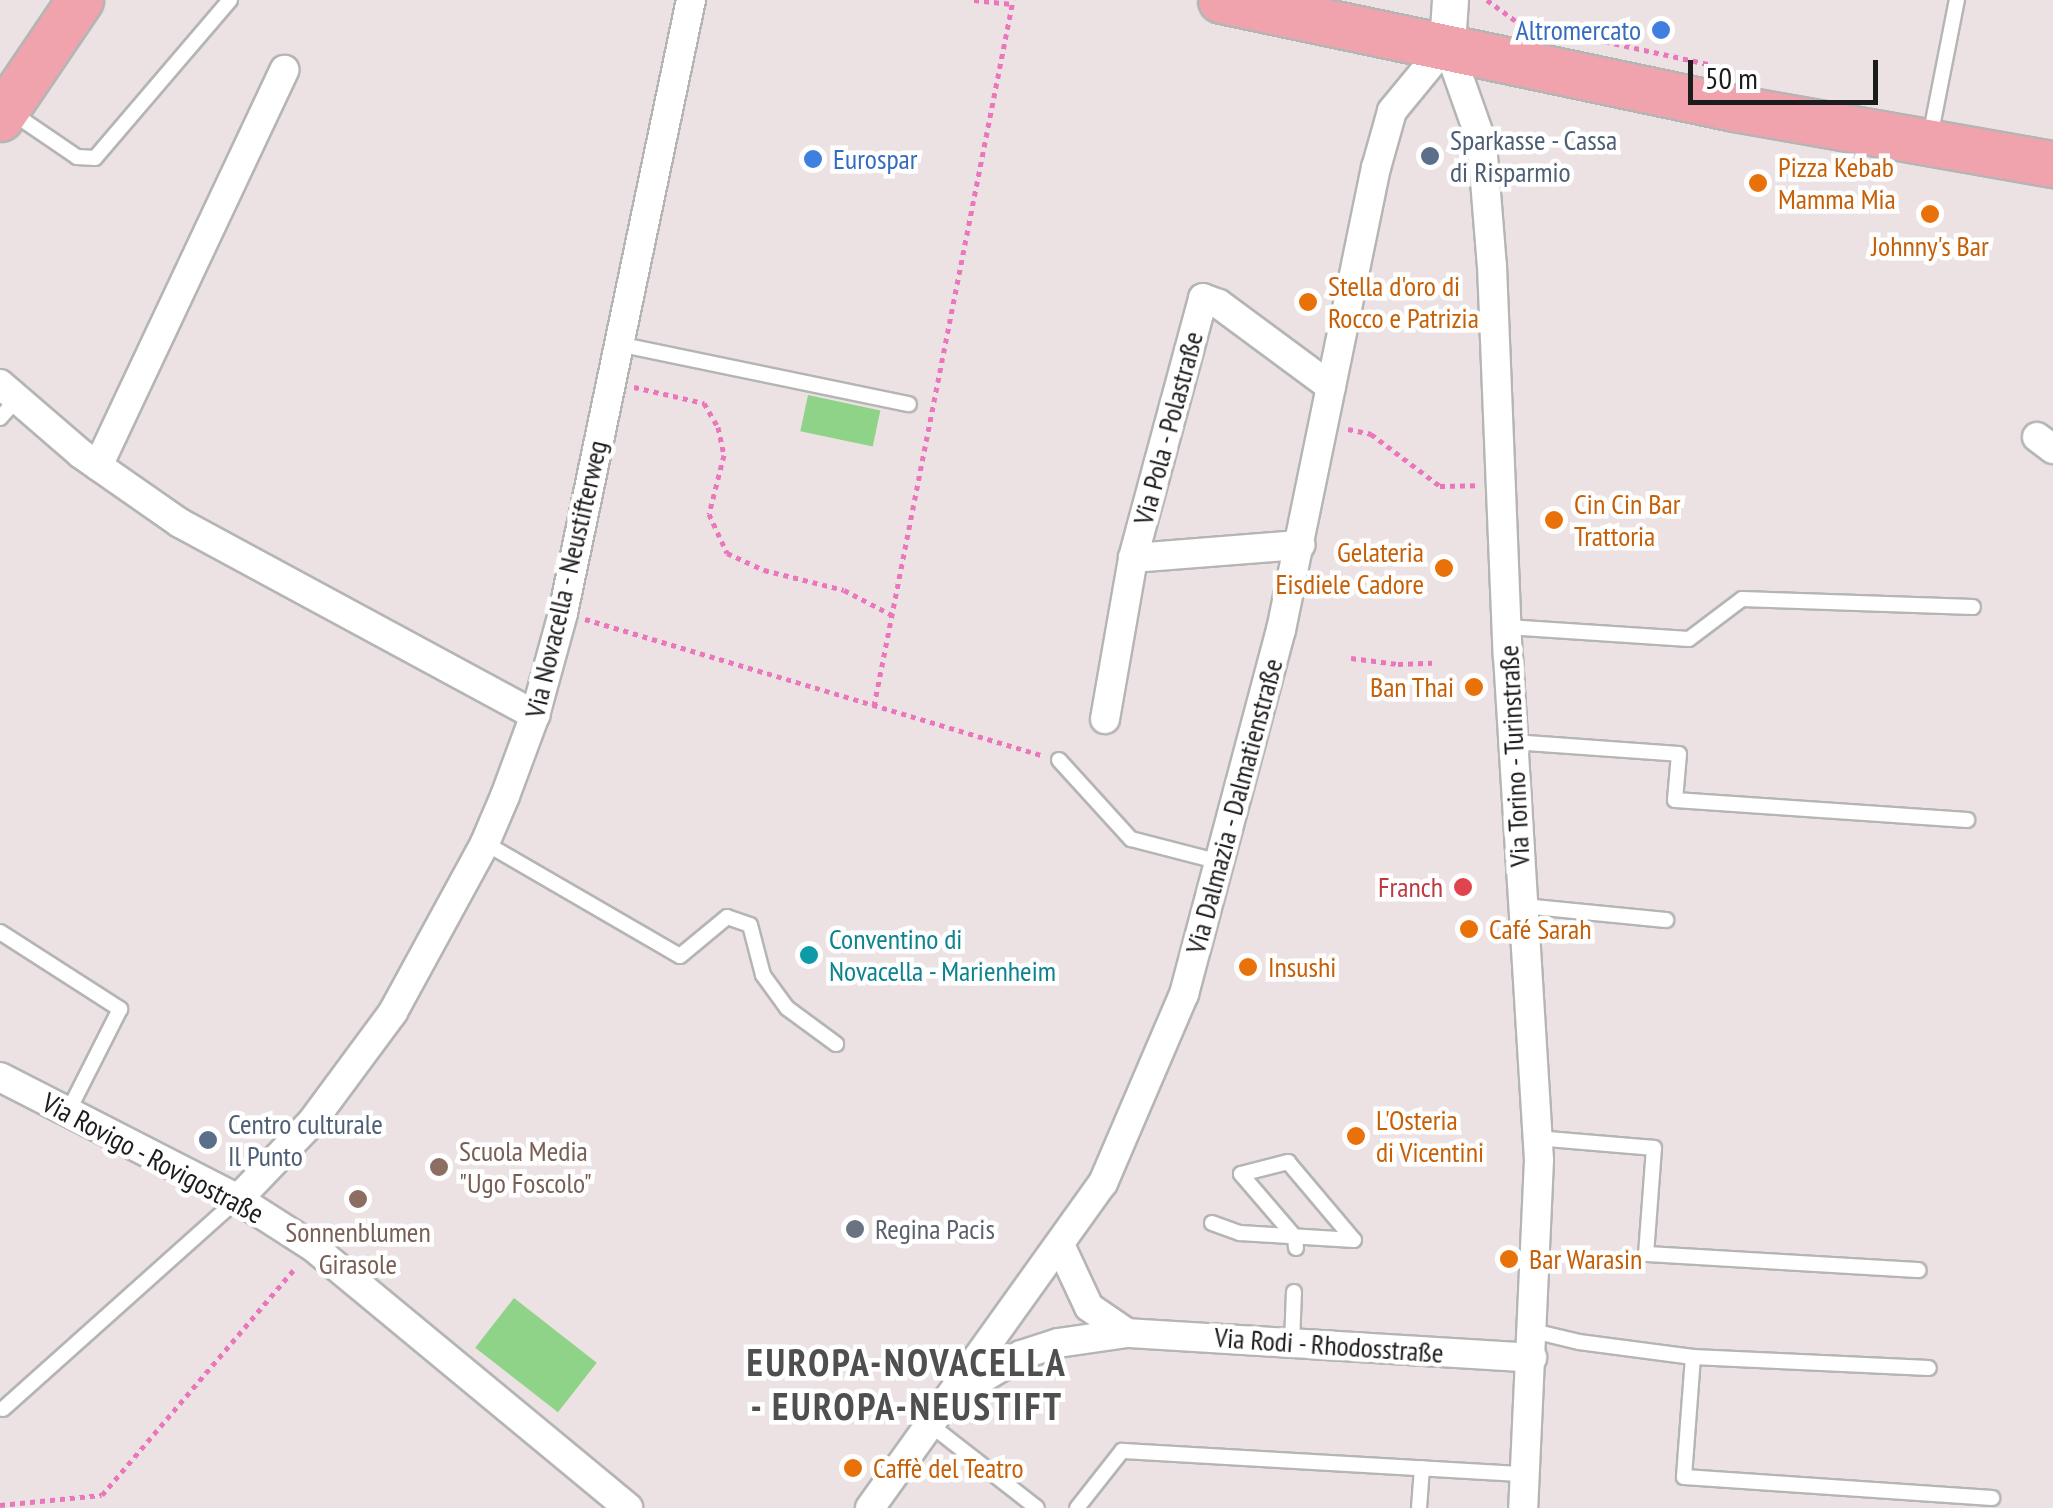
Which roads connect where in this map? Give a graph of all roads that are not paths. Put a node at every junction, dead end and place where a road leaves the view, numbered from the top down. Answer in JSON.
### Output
{"nodes":[{"id":1,"x":80,"y":0,"type":"edge"},
{"id":2,"x":230,"y":0,"type":"edge"},
{"id":3,"x":691,"y":0,"type":"edge"},
{"id":4,"x":1221,"y":0,"type":"edge"},
{"id":5,"x":1450,"y":0,"type":"edge"},
{"id":6,"x":1957,"y":0,"type":"edge"},
{"id":7,"x":1447,"y":44,"type":"junction"},
{"id":8,"x":284,"y":70,"type":"dead end"},
{"id":9,"x":3,"y":113,"type":"edge"},
{"id":10,"x":1930,"y":142,"type":"junction"},
{"id":11,"x":2053,"y":164,"type":"edge"},
{"id":12,"x":618,"y":344,"type":"junction"},
{"id":13,"x":1331,"y":387,"type":"junction"},
{"id":14,"x":6,"y":400,"type":"edge"},
{"id":15,"x":908,"y":404,"type":"dead end"},
{"id":16,"x":98,"y":466,"type":"junction"},
{"id":17,"x":1300,"y":546,"type":"junction"},
{"id":18,"x":1133,"y":558,"type":"junction"},
{"id":19,"x":1973,"y":607,"type":"dead end"},
{"id":20,"x":1507,"y":627,"type":"junction"},
{"id":21,"x":536,"y":716,"type":"junction"},
{"id":22,"x":1105,"y":719,"type":"dead end"},
{"id":23,"x":1513,"y":742,"type":"junction"},
{"id":24,"x":1058,"y":760,"type":"road end"},
{"id":25,"x":1967,"y":820,"type":"dead end"},
{"id":26,"x":485,"y":843,"type":"junction"},
{"id":27,"x":1221,"y":862,"type":"junction"},
{"id":28,"x":1523,"y":906,"type":"junction"},
{"id":29,"x":1666,"y":920,"type":"dead end"},
{"id":30,"x":0,"y":932,"type":"edge"},
{"id":31,"x":836,"y":1044,"type":"dead end"},
{"id":32,"x":0,"y":1077,"type":"edge"},
{"id":33,"x":68,"y":1112,"type":"junction"},
{"id":34,"x":1537,"y":1138,"type":"junction"},
{"id":35,"x":238,"y":1198,"type":"junction"},
{"id":36,"x":1212,"y":1223,"type":"dead end"},
{"id":37,"x":1296,"y":1243,"type":"junction"},
{"id":38,"x":1061,"y":1247,"type":"junction"},
{"id":39,"x":1920,"y":1270,"type":"dead end"},
{"id":40,"x":1294,"y":1292,"type":"dead end"},
{"id":41,"x":1126,"y":1332,"type":"junction"},
{"id":42,"x":1292,"y":1343,"type":"junction"},
{"id":43,"x":1533,"y":1345,"type":"junction"},
{"id":44,"x":1693,"y":1356,"type":"junction"},
{"id":45,"x":1929,"y":1368,"type":"dead end"},
{"id":46,"x":956,"y":1394,"type":"junction"},
{"id":47,"x":2,"y":1409,"type":"dead end"},
{"id":48,"x":932,"y":1426,"type":"junction"},
{"id":49,"x":1422,"y":1468,"type":"junction"},
{"id":50,"x":1525,"y":1474,"type":"junction"},
{"id":51,"x":1992,"y":1498,"type":"dead end"},
{"id":52,"x":628,"y":1508,"type":"edge"},
{"id":53,"x":870,"y":1508,"type":"edge"},
{"id":54,"x":1037,"y":1508,"type":"edge"},
{"id":55,"x":1077,"y":1508,"type":"edge"},
{"id":56,"x":1420,"y":1508,"type":"edge"},
{"id":57,"x":1523,"y":1508,"type":"edge"}],
"edges":[{"from":1,"to":9,"type":"main road"},
{"from":2,"to":9,"type":"lane"},
{"from":3,"to":12,"type":"street","name":"Via Novacella - Neustifterweg"},
{"from":4,"to":7,"type":"main road"},
{"from":5,"to":7,"type":"street"},
{"from":6,"to":10,"type":"lane"},
{"from":7,"to":10,"type":"main road"},
{"from":7,"to":13,"type":"street","name":"Via Dalmazia - Dalmatienstraße"},
{"from":7,"to":20,"type":"street","name":"Via Torino - Turinstraße"},
{"from":8,"to":16,"type":"street"},
{"from":10,"to":11,"type":"main road"},
{"from":12,"to":15,"type":"lane"},
{"from":12,"to":21,"type":"street","name":"Via Novacella - Neustifterweg"},
{"from":13,"to":17,"type":"street","name":"Via Dalmazia - Dalmatienstraße"},
{"from":13,"to":18,"type":"street","name":"Via Pola - Polastraße"},
{"from":14,"to":16,"type":"street"},
{"from":16,"to":21,"type":"street"},
{"from":17,"to":18,"type":"street","name":"Via Pola - Polastraße"},
{"from":17,"to":27,"type":"street","name":"Via Dalmazia - Dalmatienstraße"},
{"from":18,"to":22,"type":"street","name":"Via Pola - Polastraße"},
{"from":19,"to":20,"type":"lane"},
{"from":20,"to":23,"type":"street","name":"Via Torino - Turinstraße"},
{"from":21,"to":26,"type":"street","name":"Via Novacella - Neustifterweg"},
{"from":23,"to":25,"type":"lane"},
{"from":23,"to":28,"type":"street","name":"Via Torino - Turinstraße"},
{"from":24,"to":27,"type":"lane"},
{"from":26,"to":31,"type":"lane"},
{"from":26,"to":35,"type":"street","name":"Via Novacella - Neustifterweg"},
{"from":27,"to":38,"type":"street","name":"Via Dalmazia - Dalmatienstraße"},
{"from":28,"to":29,"type":"lane"},
{"from":28,"to":34,"type":"street","name":"Via Torino - Turinstraße"},
{"from":30,"to":33,"type":"lane"},
{"from":32,"to":33,"type":"street","name":"Via Rovigo - Rovigostraße"},
{"from":33,"to":35,"type":"street","name":"Via Rovigo - Rovigostraße"},
{"from":34,"to":39,"type":"lane"},
{"from":34,"to":43,"type":"street","name":"Via Torino - Turinstraße"},
{"from":35,"to":47,"type":"lane"},
{"from":35,"to":52,"type":"street","name":"Via Rovigo - Rovigostraße"},
{"from":36,"to":37,"type":"lane"},
{"from":37,"to":37,"type":"lane"},
{"from":38,"to":41,"type":"street"},
{"from":38,"to":46,"type":"street","name":"Via Dalmazia - Dalmatienstraße"},
{"from":40,"to":42,"type":"lane"},
{"from":41,"to":42,"type":"street","name":"Via Rodi - Rhodosstraße"},
{"from":41,"to":46,"type":"street","name":"Via Rodi - Rhodosstraße"},
{"from":42,"to":43,"type":"street","name":"Via Rodi - Rhodosstraße"},
{"from":43,"to":44,"type":"lane"},
{"from":43,"to":50,"type":"street","name":"Via Torino - Turinstraße"},
{"from":44,"to":45,"type":"lane"},
{"from":44,"to":51,"type":"lane"},
{"from":46,"to":48,"type":"street","name":"Via Dalmazia - Dalmatienstraße"},
{"from":48,"to":53,"type":"street","name":"Via Dalmazia - Dalmatienstraße"},
{"from":48,"to":54,"type":"lane"},
{"from":49,"to":50,"type":"lane"},
{"from":49,"to":55,"type":"lane"},
{"from":49,"to":56,"type":"lane"},
{"from":50,"to":57,"type":"street","name":"Via Torino - Turinstraße"}]}
